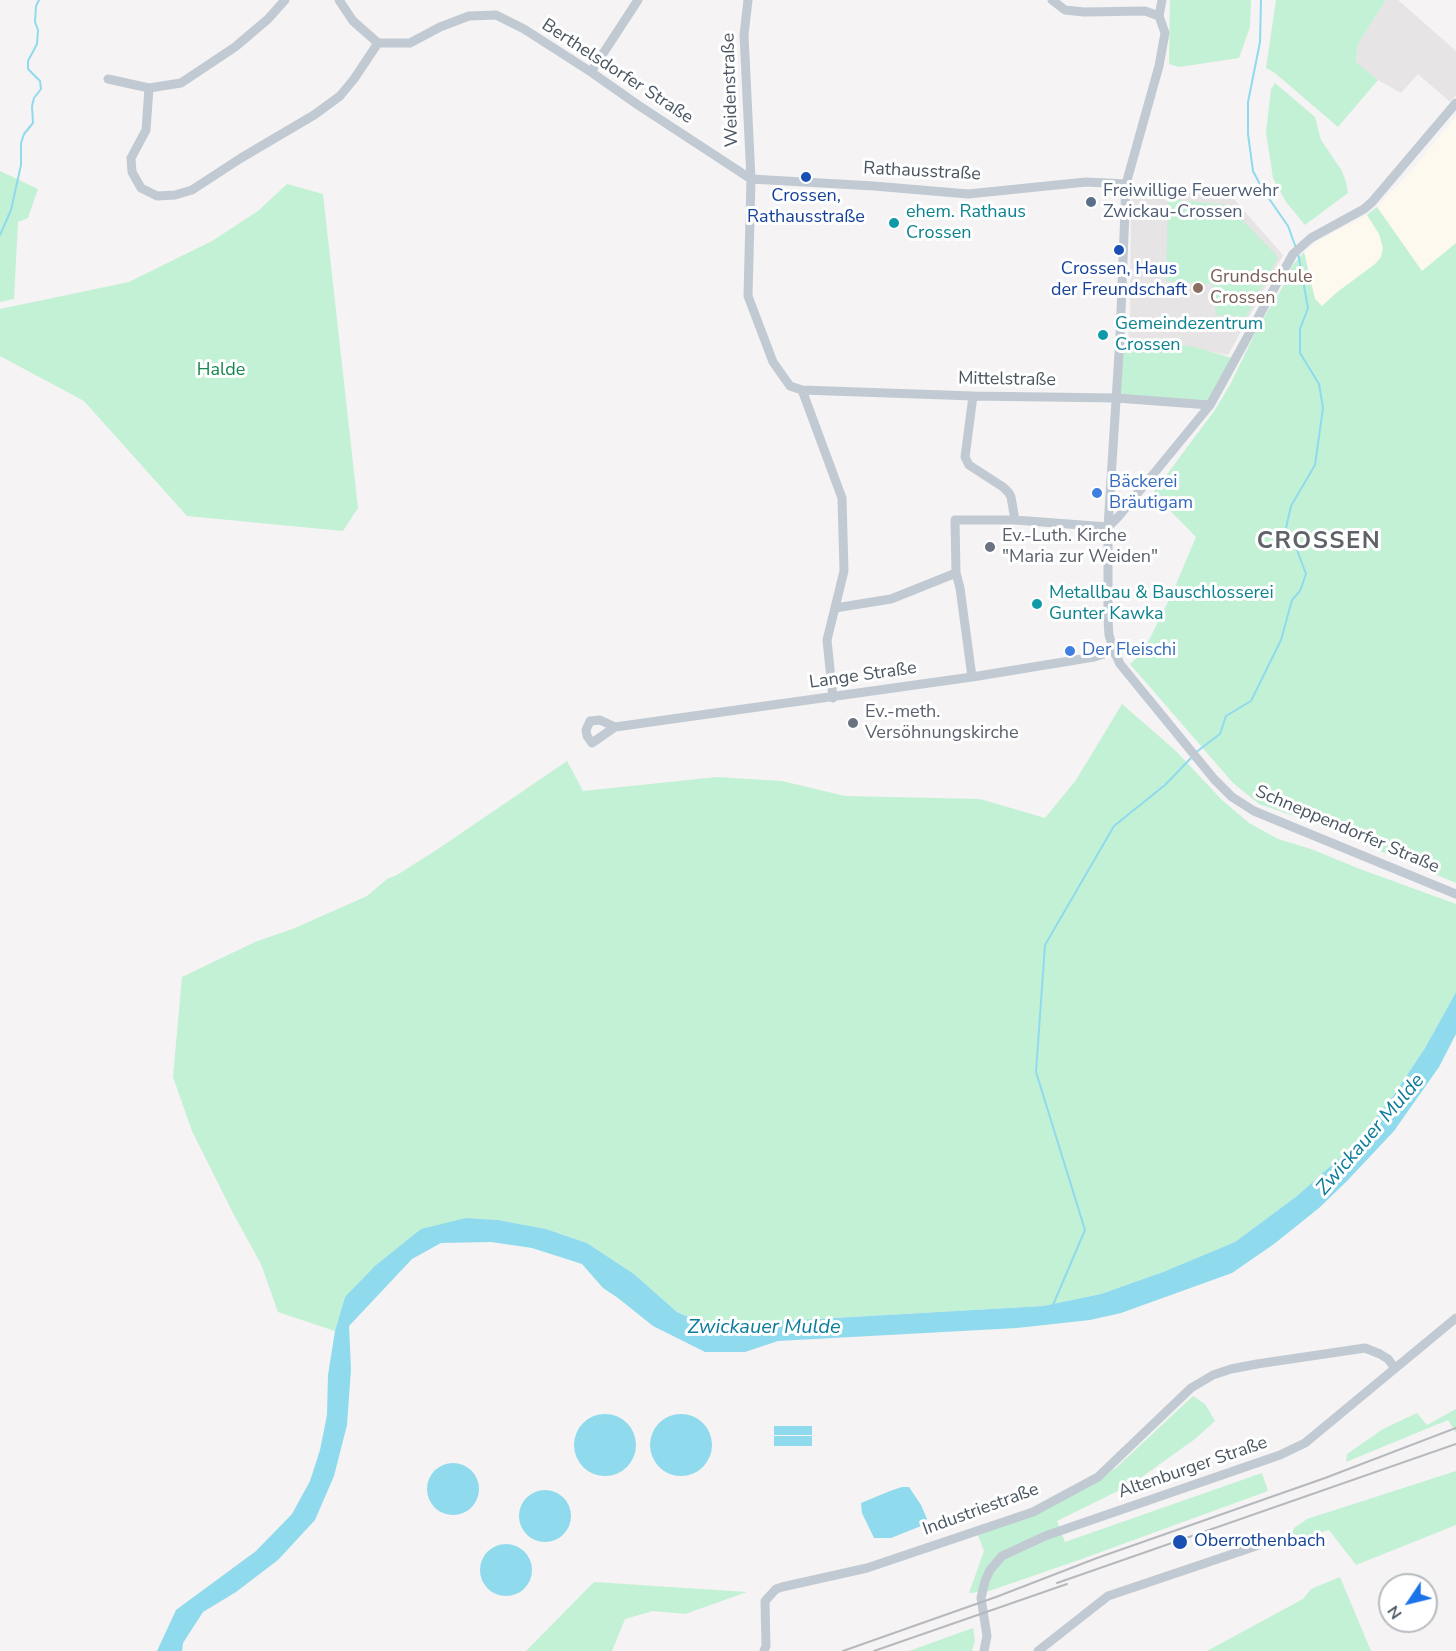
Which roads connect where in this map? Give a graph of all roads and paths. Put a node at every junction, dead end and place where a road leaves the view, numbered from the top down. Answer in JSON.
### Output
{"nodes":[{"id":1,"x":285,"y":0,"type":"edge"},
{"id":2,"x":339,"y":0,"type":"edge"},
{"id":3,"x":638,"y":0,"type":"edge"},
{"id":4,"x":748,"y":0,"type":"edge"},
{"id":5,"x":1052,"y":0,"type":"edge"},
{"id":6,"x":1162,"y":0,"type":"edge"},
{"id":7,"x":1159,"y":16,"type":"junction"},
{"id":8,"x":378,"y":43,"type":"junction"},
{"id":9,"x":591,"y":72,"type":"junction"},
{"id":10,"x":108,"y":79,"type":"dead end"},
{"id":11,"x":149,"y":88,"type":"junction"},
{"id":12,"x":1456,"y":103,"type":"edge"},
{"id":13,"x":751,"y":179,"type":"junction"},
{"id":14,"x":1126,"y":184,"type":"junction"},
{"id":15,"x":802,"y":390,"type":"junction"},
{"id":16,"x":973,"y":396,"type":"junction"},
{"id":17,"x":1116,"y":398,"type":"junction"},
{"id":18,"x":1210,"y":405,"type":"junction"},
{"id":19,"x":1015,"y":520,"type":"junction"},
{"id":20,"x":1108,"y":527,"type":"junction"},
{"id":21,"x":956,"y":573,"type":"junction"},
{"id":22,"x":835,"y":608,"type":"junction"},
{"id":23,"x":1114,"y":651,"type":"junction"},
{"id":24,"x":972,"y":677,"type":"junction"},
{"id":25,"x":833,"y":698,"type":"junction"},
{"id":26,"x":615,"y":727,"type":"dead end"},
{"id":27,"x":1453,"y":893,"type":"edge"},
{"id":28,"x":1456,"y":1318,"type":"edge"},
{"id":29,"x":1395,"y":1368,"type":"junction"},
{"id":30,"x":1274,"y":1540,"type":"dead end"},
{"id":31,"x":764,"y":1651,"type":"edge"},
{"id":32,"x":984,"y":1651,"type":"edge"},
{"id":33,"x":1038,"y":1651,"type":"edge"}],
"edges":[{"from":1,"to":11,"type":"street"},
{"from":2,"to":8,"type":"street"},
{"from":3,"to":9,"type":"street"},
{"from":4,"to":13,"type":"street","name":"Weidenstraße"},
{"from":5,"to":7,"type":"street"},
{"from":6,"to":7,"type":"street","name":"Schneppendorfer Straße"},
{"from":7,"to":14,"type":"street","name":"Schneppendorfer Straße"},
{"from":8,"to":9,"type":"street","name":"Berthelsdorfer Straße"},
{"from":8,"to":11,"type":"street"},
{"from":9,"to":13,"type":"street","name":"Berthelsdorfer Straße"},
{"from":10,"to":11,"type":"street"},
{"from":12,"to":18,"type":"street"},
{"from":13,"to":14,"type":"street","name":"Rathausstraße"},
{"from":13,"to":15,"type":"street","name":"Weidenstraße"},
{"from":14,"to":17,"type":"street","name":"Schneppendorfer Straße"},
{"from":15,"to":16,"type":"street","name":"Mittelstraße"},
{"from":15,"to":22,"type":"street"},
{"from":16,"to":17,"type":"street","name":"Mittelstraße"},
{"from":16,"to":19,"type":"street"},
{"from":17,"to":18,"type":"street","name":"Mittelstraße"},
{"from":17,"to":20,"type":"street","name":"Schneppendorfer Straße"},
{"from":18,"to":20,"type":"street"},
{"from":19,"to":20,"type":"street"},
{"from":19,"to":21,"type":"street"},
{"from":20,"to":23,"type":"street","name":"Schneppendorfer Straße"},
{"from":21,"to":22,"type":"street"},
{"from":21,"to":24,"type":"street"},
{"from":22,"to":25,"type":"street"},
{"from":23,"to":24,"type":"street","name":"Lange Straße"},
{"from":23,"to":27,"type":"street","name":"Schneppendorfer Straße"},
{"from":24,"to":25,"type":"street","name":"Lange Straße"},
{"from":25,"to":26,"type":"street","name":"Lange Straße"},
{"from":28,"to":29,"type":"street","name":"Altenburger Straße"},
{"from":29,"to":31,"type":"street","name":"Industriestraße"},
{"from":29,"to":32,"type":"street","name":"Altenburger Straße"},
{"from":30,"to":33,"type":"street"}]}
